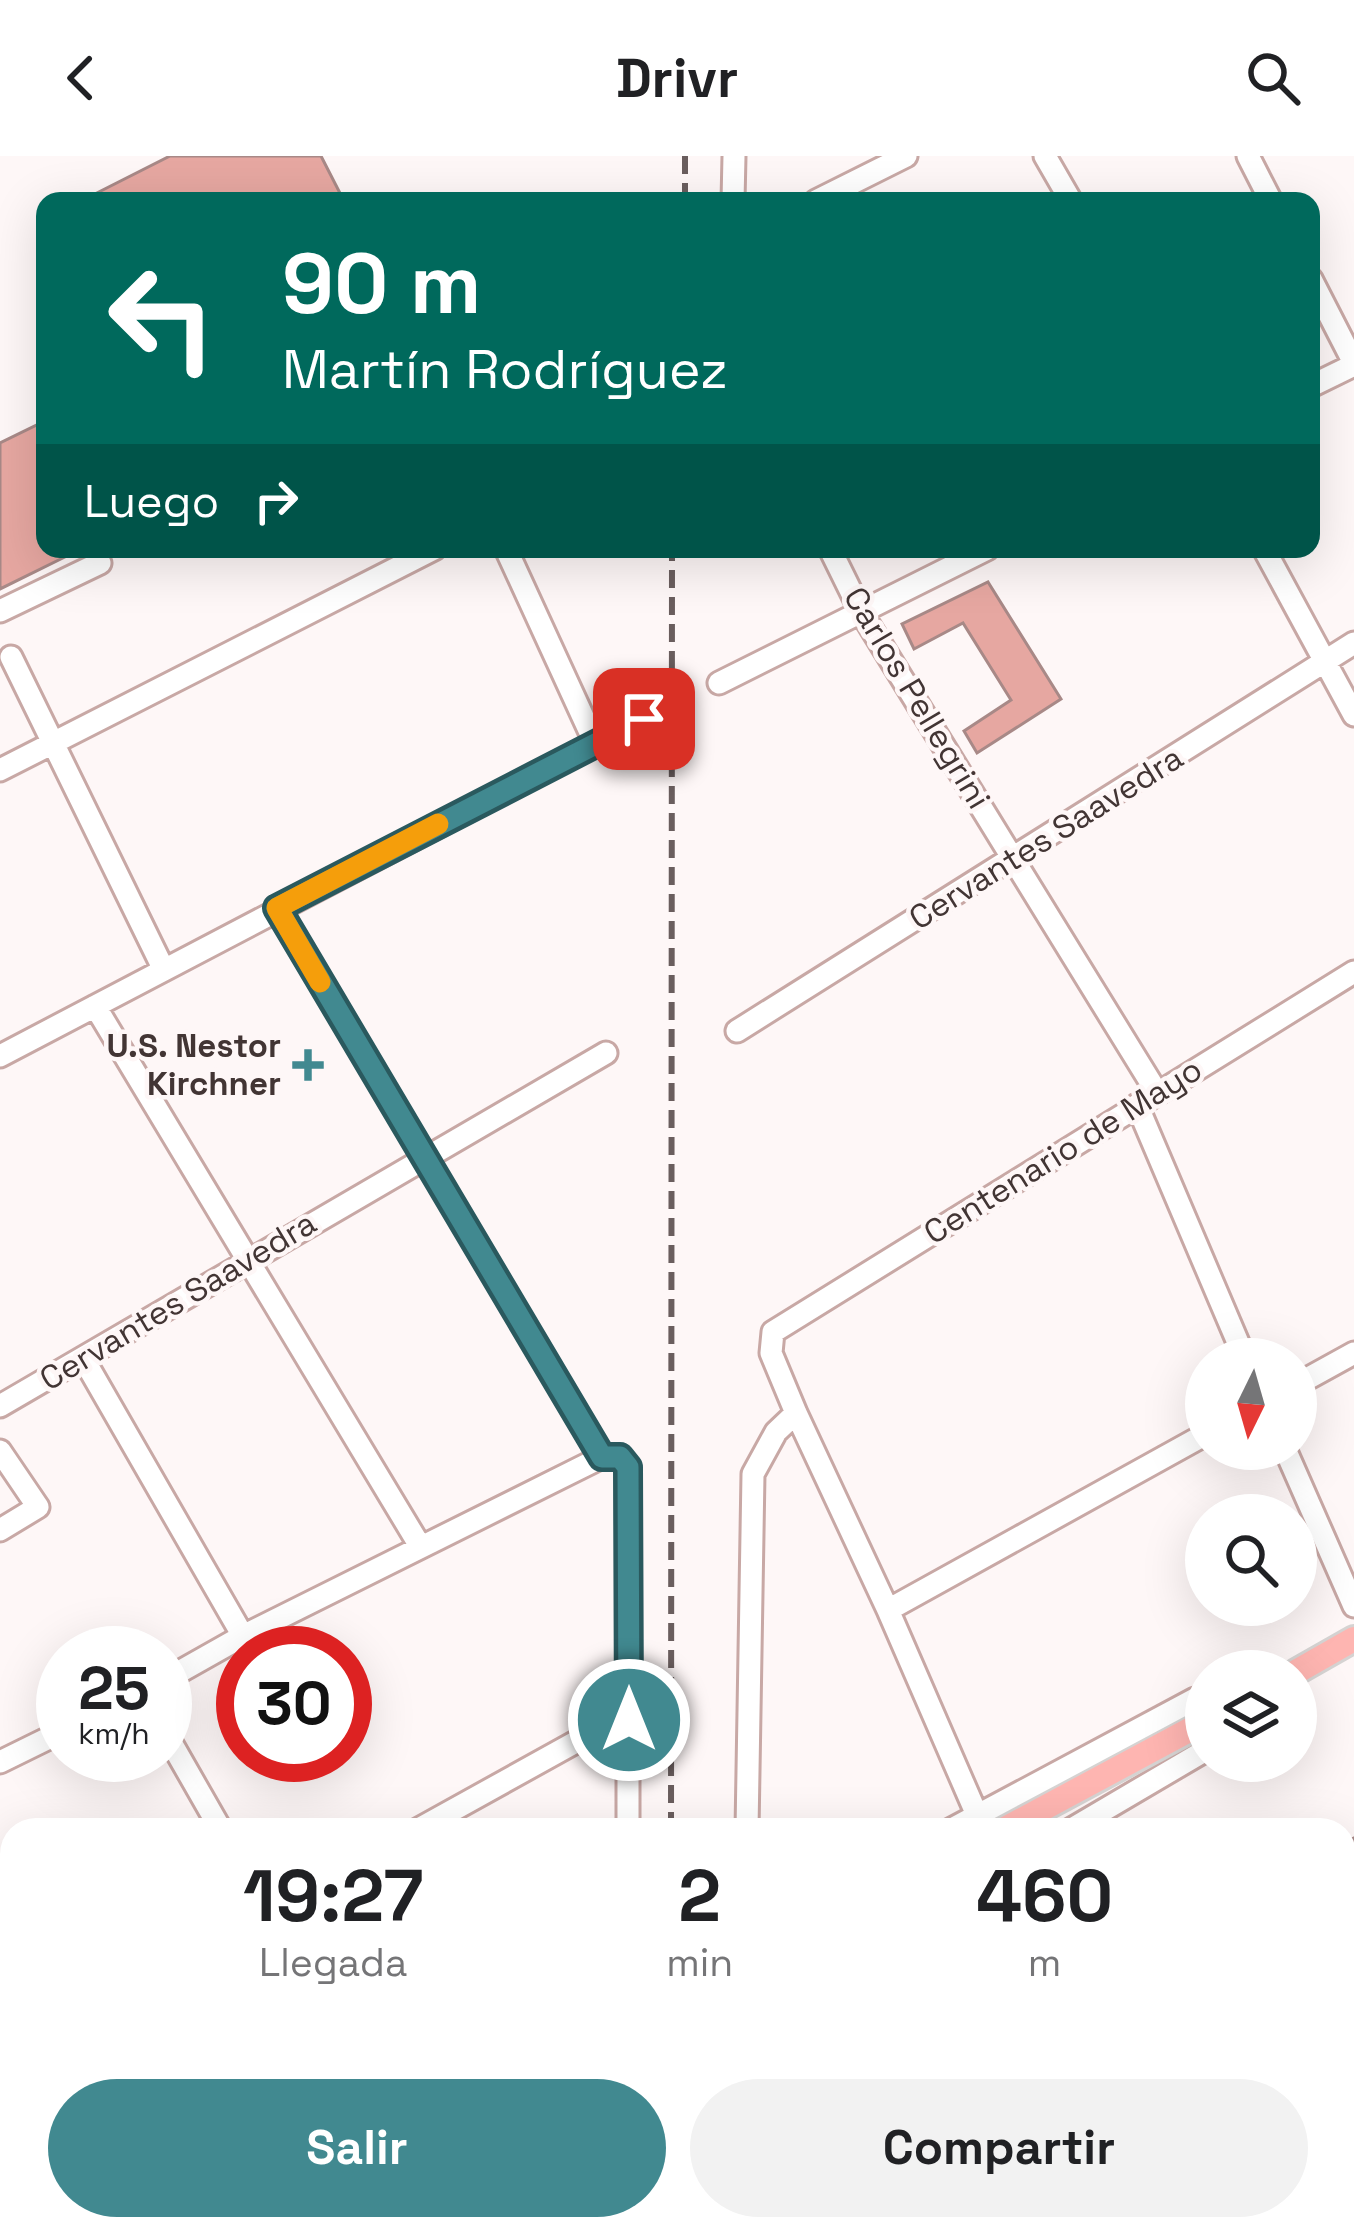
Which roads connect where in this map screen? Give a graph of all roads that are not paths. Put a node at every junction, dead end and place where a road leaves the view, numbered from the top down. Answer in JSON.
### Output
{"nodes":[{"id":1,"x":734,"y":156,"type":"edge"},
{"id":2,"x":905,"y":156,"type":"edge"},
{"id":3,"x":1046,"y":156,"type":"edge"},
{"id":4,"x":1248,"y":156,"type":"edge"},
{"id":5,"x":734,"y":192,"type":"edge"},
{"id":6,"x":834,"y":192,"type":"edge"},
{"id":7,"x":1066,"y":192,"type":"edge"},
{"id":8,"x":1266,"y":192,"type":"edge"},
{"id":9,"x":1320,"y":297,"type":"edge"},
{"id":10,"x":1354,"y":364,"type":"edge"},
{"id":11,"x":1320,"y":381,"type":"edge"},
{"id":12,"x":416,"y":558,"type":"edge"},
{"id":13,"x":510,"y":558,"type":"edge"},
{"id":14,"x":834,"y":558,"type":"edge"},
{"id":15,"x":969,"y":558,"type":"edge"},
{"id":16,"x":1269,"y":558,"type":"edge"},
{"id":17,"x":100,"y":563,"type":"dead end"},
{"id":18,"x":0,"y":611,"type":"edge"},
{"id":19,"x":861,"y":612,"type":"junction"},
{"id":20,"x":1354,"y":643,"type":"edge"},
{"id":21,"x":11,"y":657,"type":"dead end"},
{"id":22,"x":1324,"y":661,"type":"junction"},
{"id":23,"x":719,"y":683,"type":"dead end"},
{"id":24,"x":1354,"y":715,"type":"edge"},
{"id":25,"x":644,"y":719,"type":"dead end"},
{"id":26,"x":52,"y":743,"type":"junction"},
{"id":27,"x":595,"y":743,"type":"junction"},
{"id":28,"x":0,"y":770,"type":"edge"},
{"id":29,"x":1016,"y":858,"type":"junction"},
{"id":30,"x":277,"y":908,"type":"junction"},
{"id":31,"x":164,"y":970,"type":"junction"},
{"id":32,"x":1354,"y":972,"type":"edge"},
{"id":33,"x":95,"y":1006,"type":"junction"},
{"id":34,"x":737,"y":1031,"type":"dead end"},
{"id":35,"x":606,"y":1053,"type":"dead end"},
{"id":36,"x":0,"y":1056,"type":"edge"},
{"id":37,"x":1156,"y":1091,"type":"junction"},
{"id":38,"x":1137,"y":1105,"type":"junction"},
{"id":39,"x":422,"y":1157,"type":"junction"},
{"id":40,"x":248,"y":1261,"type":"junction"},
{"id":41,"x":1236,"y":1338,"type":"edge"},
{"id":42,"x":1354,"y":1353,"type":"edge"},
{"id":43,"x":83,"y":1358,"type":"junction"},
{"id":44,"x":1317,"y":1373,"type":"edge"},
{"id":45,"x":0,"y":1406,"type":"edge"},
{"id":46,"x":790,"y":1418,"type":"junction"},
{"id":47,"x":1185,"y":1446,"type":"edge"},
{"id":48,"x":0,"y":1451,"type":"edge"},
{"id":49,"x":602,"y":1457,"type":"junction"},
{"id":50,"x":1294,"y":1470,"type":"edge"},
{"id":51,"x":0,"y":1530,"type":"edge"},
{"id":52,"x":420,"y":1546,"type":"junction"},
{"id":53,"x":1354,"y":1606,"type":"edge"},
{"id":54,"x":888,"y":1610,"type":"junction"},
{"id":55,"x":237,"y":1626,"type":"edge"},
{"id":56,"x":263,"y":1626,"type":"edge"},
{"id":57,"x":1354,"y":1639,"type":"edge"},
{"id":58,"x":1317,"y":1660,"type":"edge"},
{"id":59,"x":1185,"y":1704,"type":"edge"},
{"id":60,"x":629,"y":1720,"type":"junction"},
{"id":61,"x":1185,"y":1732,"type":"edge"},
{"id":62,"x":36,"y":1744,"type":"edge"},
{"id":63,"x":0,"y":1762,"type":"edge"},
{"id":64,"x":1185,"y":1762,"type":"edge"},
{"id":65,"x":192,"y":1779,"type":"edge"},
{"id":66,"x":977,"y":1815,"type":"junction"},
{"id":67,"x":214,"y":1818,"type":"edge"},
{"id":68,"x":439,"y":1818,"type":"edge"},
{"id":69,"x":628,"y":1818,"type":"edge"},
{"id":70,"x":747,"y":1818,"type":"edge"},
{"id":71,"x":972,"y":1818,"type":"edge"},
{"id":72,"x":1025,"y":1818,"type":"edge"},
{"id":73,"x":1090,"y":1818,"type":"edge"}],
"edges":[{"from":1,"to":5,"type":"street"},
{"from":2,"to":6,"type":"street"},
{"from":3,"to":7,"type":"street"},
{"from":4,"to":8,"type":"street"},
{"from":9,"to":10,"type":"street"},
{"from":10,"to":11,"type":"street"},
{"from":12,"to":26,"type":"street"},
{"from":13,"to":27,"type":"street"},
{"from":14,"to":19,"type":"street","name":"Carlos Pellegrini"},
{"from":15,"to":19,"type":"street"},
{"from":16,"to":22,"type":"street"},
{"from":17,"to":18,"type":"street"},
{"from":19,"to":23,"type":"street"},
{"from":19,"to":29,"type":"street","name":"Carlos Pellegrini"},
{"from":20,"to":22,"type":"street","name":"Cervantes Saavedra"},
{"from":21,"to":26,"type":"street"},
{"from":22,"to":24,"type":"street"},
{"from":22,"to":29,"type":"street","name":"Cervantes Saavedra"},
{"from":25,"to":27,"type":"street"},
{"from":26,"to":28,"type":"street"},
{"from":26,"to":31,"type":"street"},
{"from":27,"to":30,"type":"street"},
{"from":29,"to":34,"type":"street","name":"Cervantes Saavedra"},
{"from":29,"to":37,"type":"street","name":"Carlos Pellegrini"},
{"from":30,"to":31,"type":"street"},
{"from":30,"to":39,"type":"street"},
{"from":31,"to":33,"type":"street"},
{"from":32,"to":37,"type":"street","name":"Centenario de Mayo"},
{"from":33,"to":36,"type":"street"},
{"from":33,"to":40,"type":"street"},
{"from":35,"to":39,"type":"street","name":"Cervantes Saavedra"},
{"from":37,"to":38,"type":"street","name":"Centenario de Mayo"},
{"from":38,"to":41,"type":"street"},
{"from":38,"to":46,"type":"street","name":"Centenario de Mayo"},
{"from":39,"to":40,"type":"street","name":"Cervantes Saavedra"},
{"from":39,"to":49,"type":"street"},
{"from":40,"to":43,"type":"street","name":"Cervantes Saavedra"},
{"from":40,"to":52,"type":"street"},
{"from":42,"to":44,"type":"street"},
{"from":43,"to":45,"type":"street","name":"Cervantes Saavedra"},
{"from":43,"to":55,"type":"street"},
{"from":46,"to":54,"type":"street"},
{"from":46,"to":70,"type":"street"},
{"from":47,"to":54,"type":"street"},
{"from":48,"to":51,"type":"street"},
{"from":49,"to":52,"type":"street"},
{"from":49,"to":60,"type":"street"},
{"from":50,"to":53,"type":"street"},
{"from":52,"to":56,"type":"street"},
{"from":54,"to":66,"type":"street"},
{"from":57,"to":58,"type":"main road"},
{"from":59,"to":66,"type":"street"},
{"from":60,"to":68,"type":"street"},
{"from":60,"to":69,"type":"street"},
{"from":61,"to":72,"type":"main road"},
{"from":62,"to":63,"type":"street"},
{"from":64,"to":73,"type":"street"},
{"from":65,"to":67,"type":"street"},
{"from":66,"to":71,"type":"street"}]}
